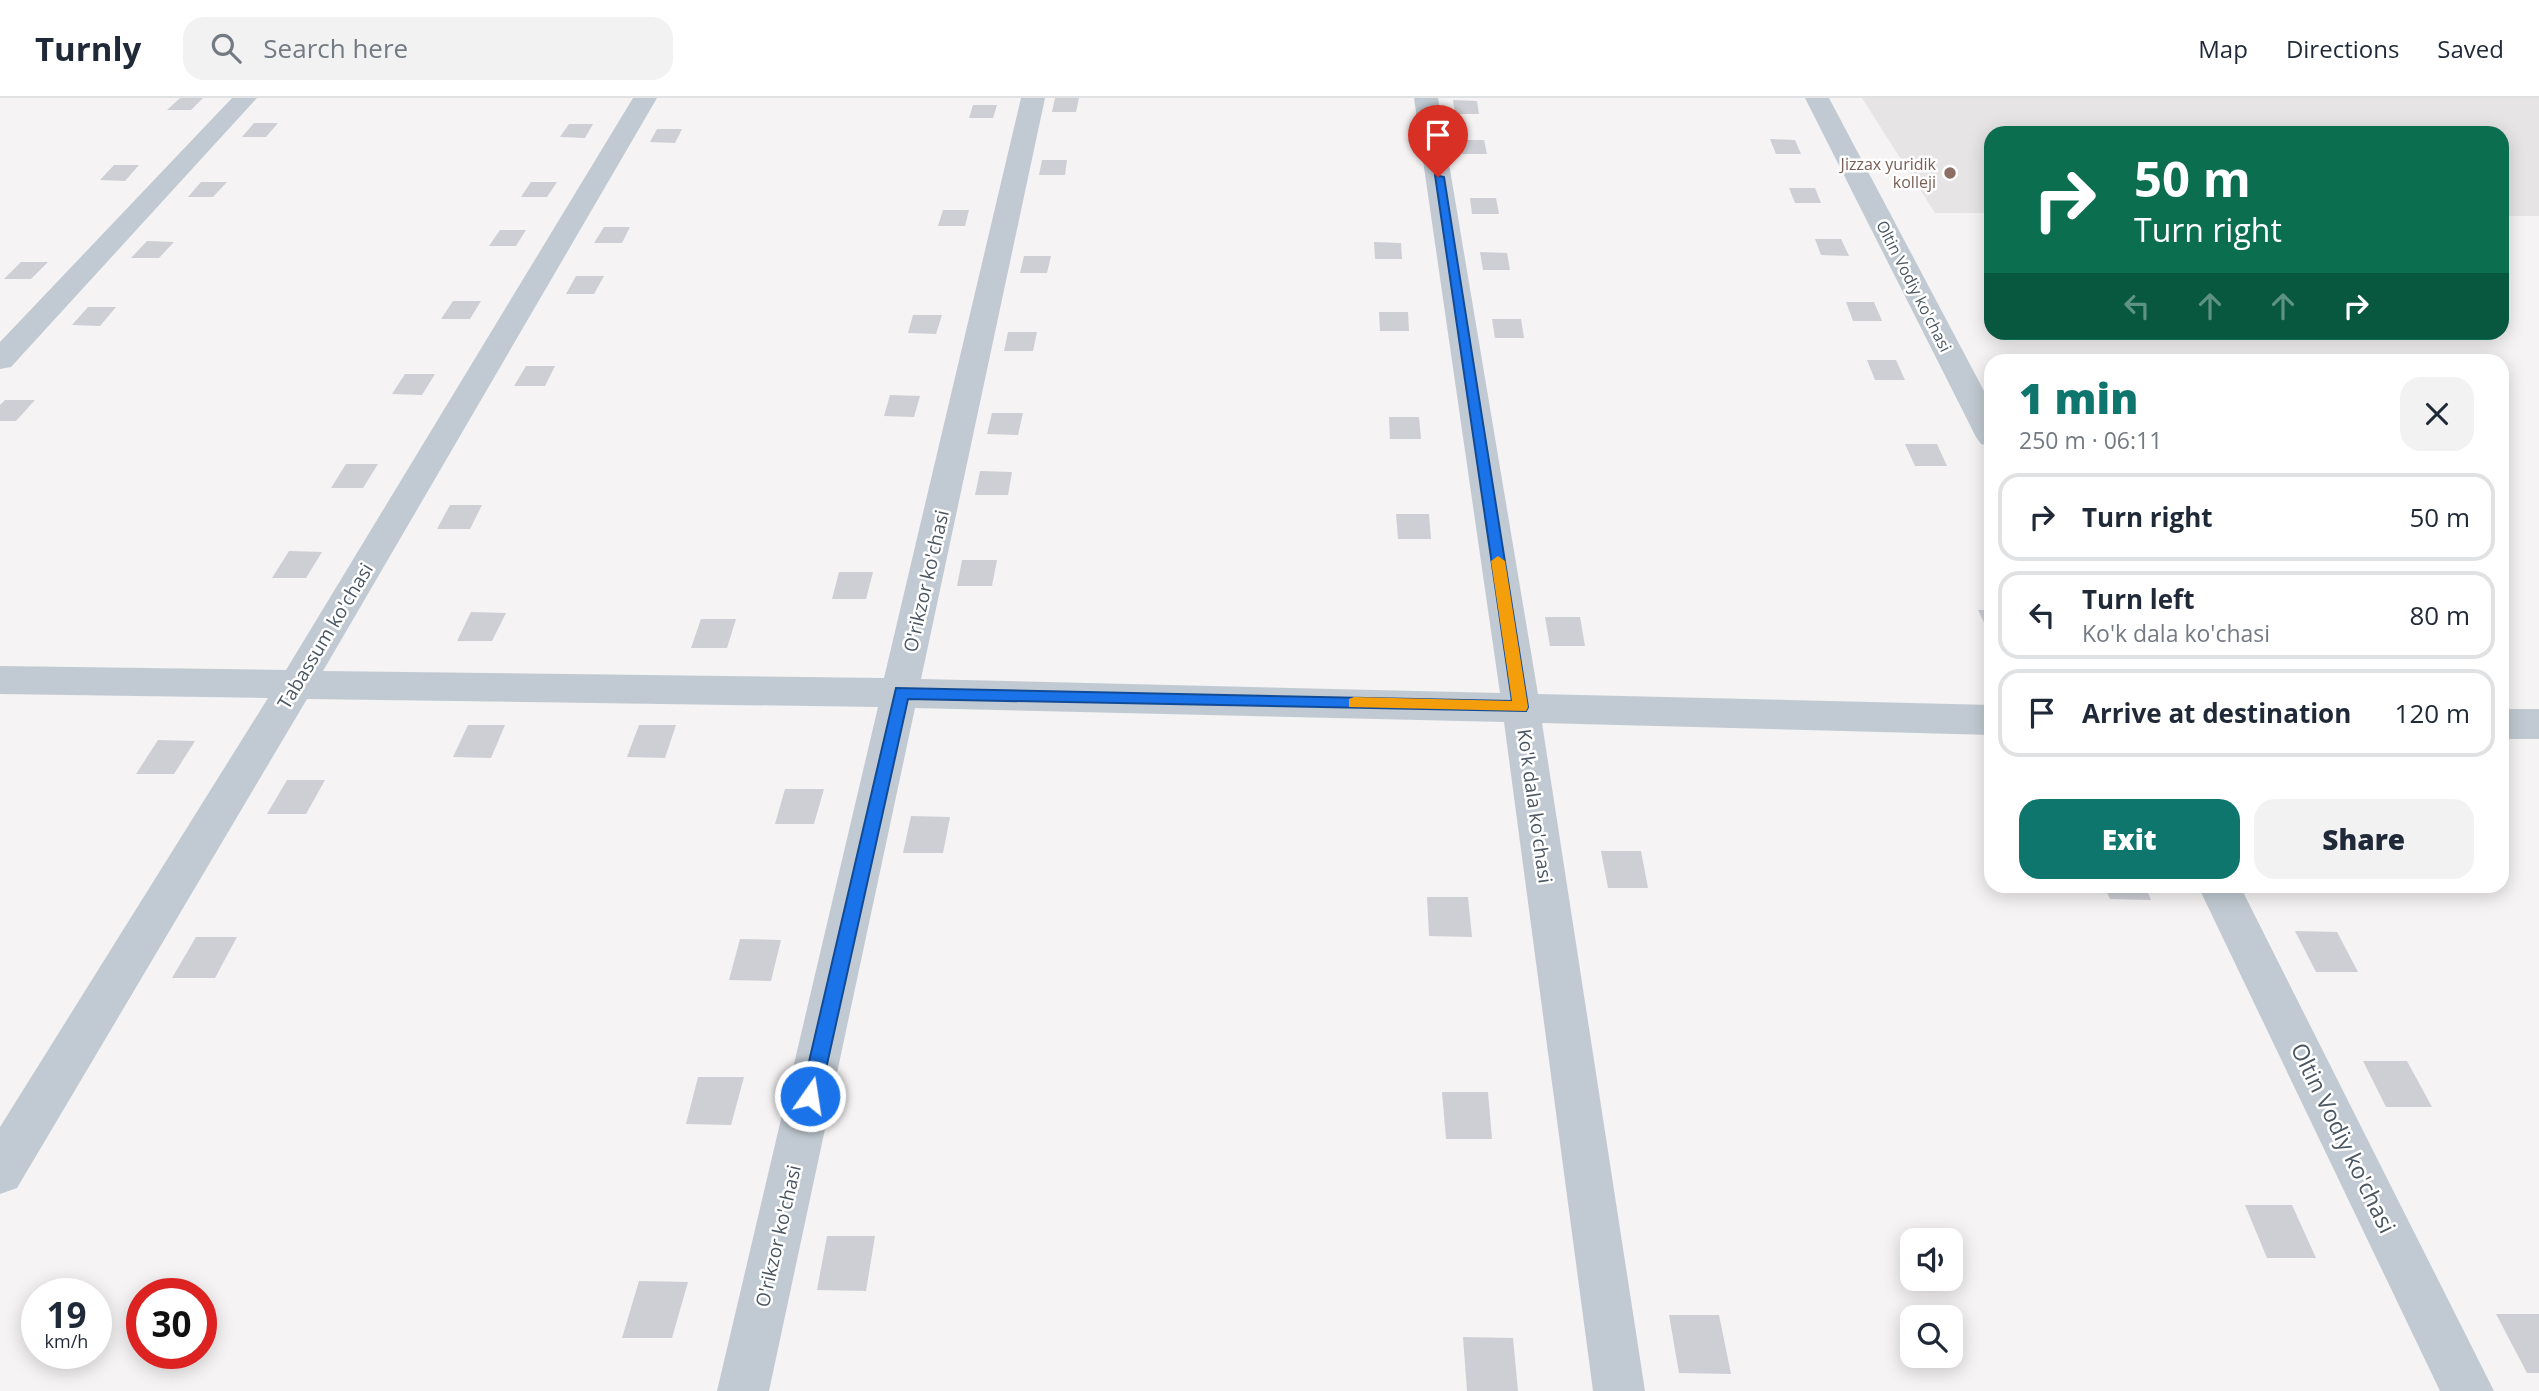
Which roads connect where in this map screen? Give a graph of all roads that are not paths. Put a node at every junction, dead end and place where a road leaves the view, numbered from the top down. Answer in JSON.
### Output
{"nodes":[{"id":1,"x":246,"y":98,"type":"edge"},
{"id":2,"x":645,"y":98,"type":"edge"},
{"id":3,"x":1033,"y":98,"type":"edge"},
{"id":4,"x":1426,"y":98,"type":"edge"},
{"id":5,"x":1818,"y":98,"type":"edge"},
{"id":6,"x":0,"y":360,"type":"edge"},
{"id":7,"x":1984,"y":421,"type":"edge"},
{"id":8,"x":0,"y":680,"type":"edge"},
{"id":9,"x":296,"y":685,"type":"junction"},
{"id":10,"x":902,"y":692,"type":"junction"},
{"id":11,"x":1521,"y":707,"type":"junction"},
{"id":12,"x":1984,"y":720,"type":"edge"},
{"id":13,"x":2509,"y":724,"type":"edge"},
{"id":14,"x":2539,"y":724,"type":"edge"},
{"id":15,"x":2222,"y":893,"type":"edge"},
{"id":16,"x":0,"y":1171,"type":"edge"},
{"id":17,"x":743,"y":1391,"type":"edge"},
{"id":18,"x":1619,"y":1391,"type":"edge"},
{"id":19,"x":2468,"y":1391,"type":"edge"}],
"edges":[{"from":1,"to":6,"type":"street"},
{"from":2,"to":9,"type":"street","name":"Tabassum ko'chasi"},
{"from":3,"to":10,"type":"street","name":"O'rikzor ko'chasi"},
{"from":4,"to":11,"type":"street","name":"Ko'k dala ko'chasi"},
{"from":5,"to":7,"type":"street","name":"Oltin Vodiy ko'chasi"},
{"from":8,"to":9,"type":"street"},
{"from":9,"to":10,"type":"street"},
{"from":9,"to":16,"type":"street","name":"Tabassum ko'chasi"},
{"from":10,"to":11,"type":"street"},
{"from":10,"to":17,"type":"street","name":"O'rikzor ko'chasi"},
{"from":11,"to":12,"type":"street"},
{"from":11,"to":18,"type":"street","name":"Ko'k dala ko'chasi"},
{"from":13,"to":14,"type":"street"},
{"from":15,"to":19,"type":"street","name":"Oltin Vodiy ko'chasi"}]}
